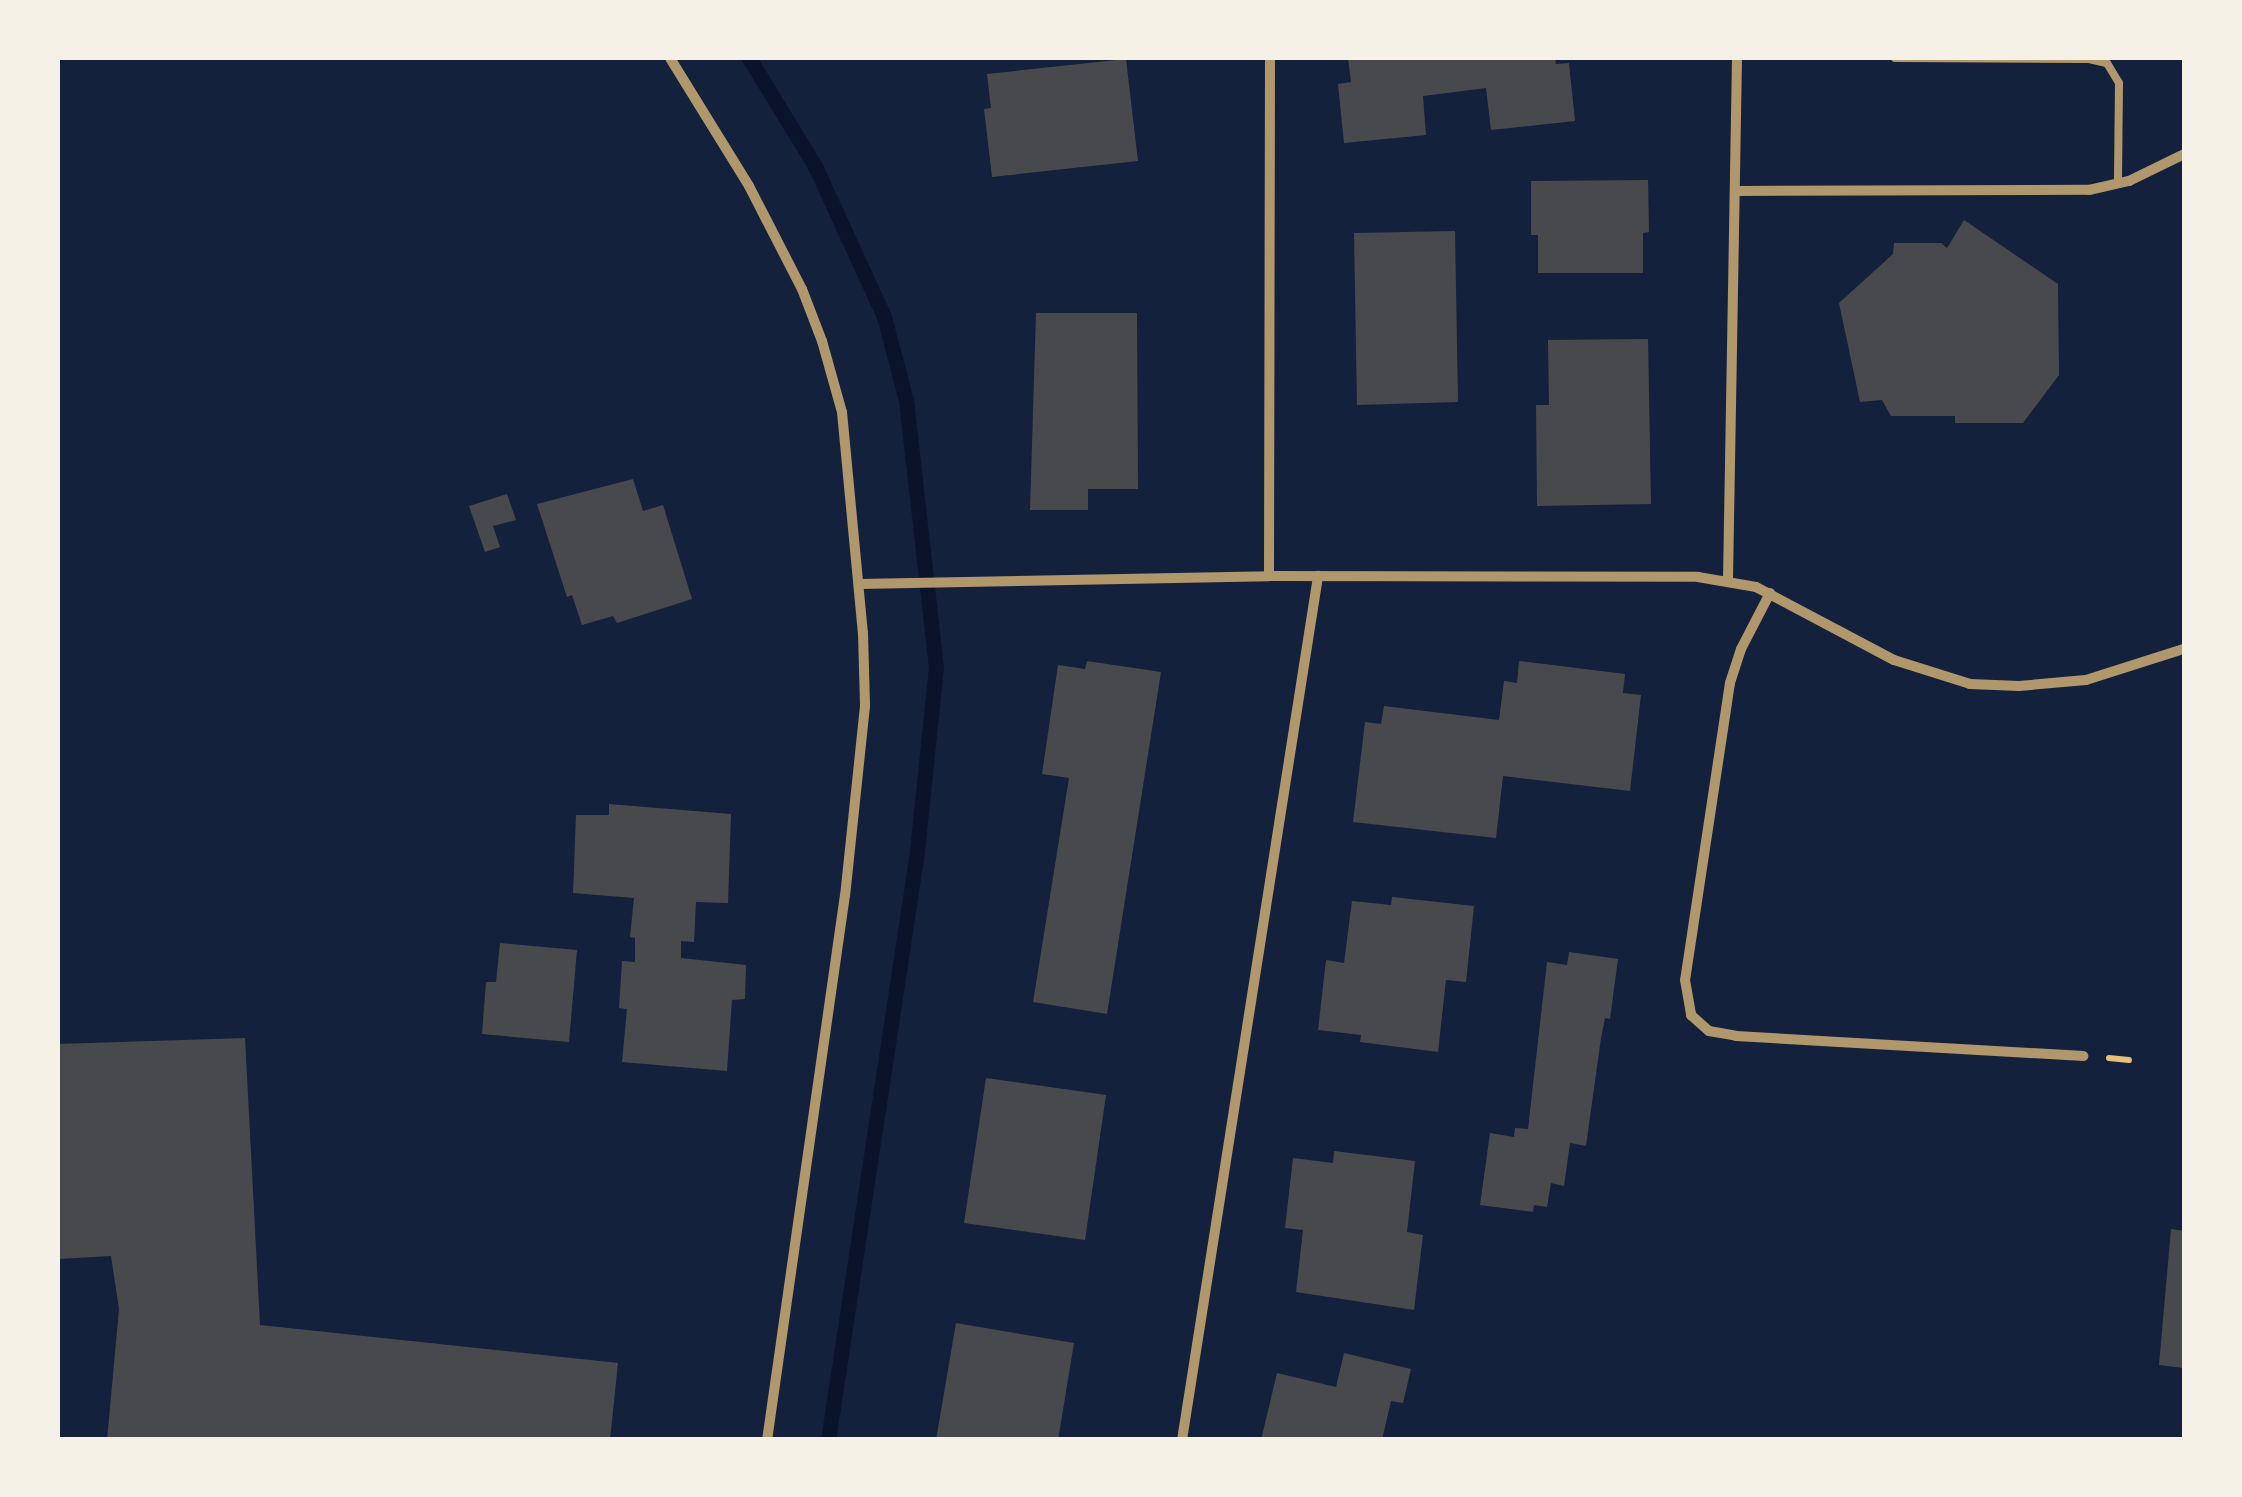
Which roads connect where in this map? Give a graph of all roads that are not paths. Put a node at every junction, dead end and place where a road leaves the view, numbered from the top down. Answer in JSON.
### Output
{"nodes":[{"id":1,"x":670,"y":58,"type":"edge"},
{"id":2,"x":1270,"y":58,"type":"edge"},
{"id":3,"x":1737,"y":58,"type":"edge"},
{"id":4,"x":1896,"y":58,"type":"edge"},
{"id":5,"x":2184,"y":154,"type":"edge"},
{"id":6,"x":2118,"y":184,"type":"junction"},
{"id":7,"x":1735,"y":191,"type":"junction"},
{"id":8,"x":1269,"y":576,"type":"junction"},
{"id":9,"x":1318,"y":576,"type":"junction"},
{"id":10,"x":1728,"y":579,"type":"junction"},
{"id":11,"x":859,"y":584,"type":"junction"},
{"id":12,"x":1770,"y":593,"type":"junction"},
{"id":13,"x":2184,"y":649,"type":"edge"},
{"id":14,"x":2083,"y":1056,"type":"dead end"},
{"id":15,"x":768,"y":1440,"type":"edge"},
{"id":16,"x":1182,"y":1440,"type":"edge"}],
"edges":[{"from":1,"to":11,"type":"street"},
{"from":2,"to":8,"type":"street"},
{"from":3,"to":7,"type":"street"},
{"from":4,"to":6,"type":"lane"},
{"from":5,"to":6,"type":"street"},
{"from":6,"to":7,"type":"street"},
{"from":7,"to":10,"type":"street"},
{"from":8,"to":9,"type":"street"},
{"from":8,"to":11,"type":"street"},
{"from":9,"to":10,"type":"street"},
{"from":9,"to":16,"type":"street"},
{"from":10,"to":12,"type":"street"},
{"from":11,"to":15,"type":"street"},
{"from":12,"to":13,"type":"street"},
{"from":12,"to":14,"type":"street"}]}
